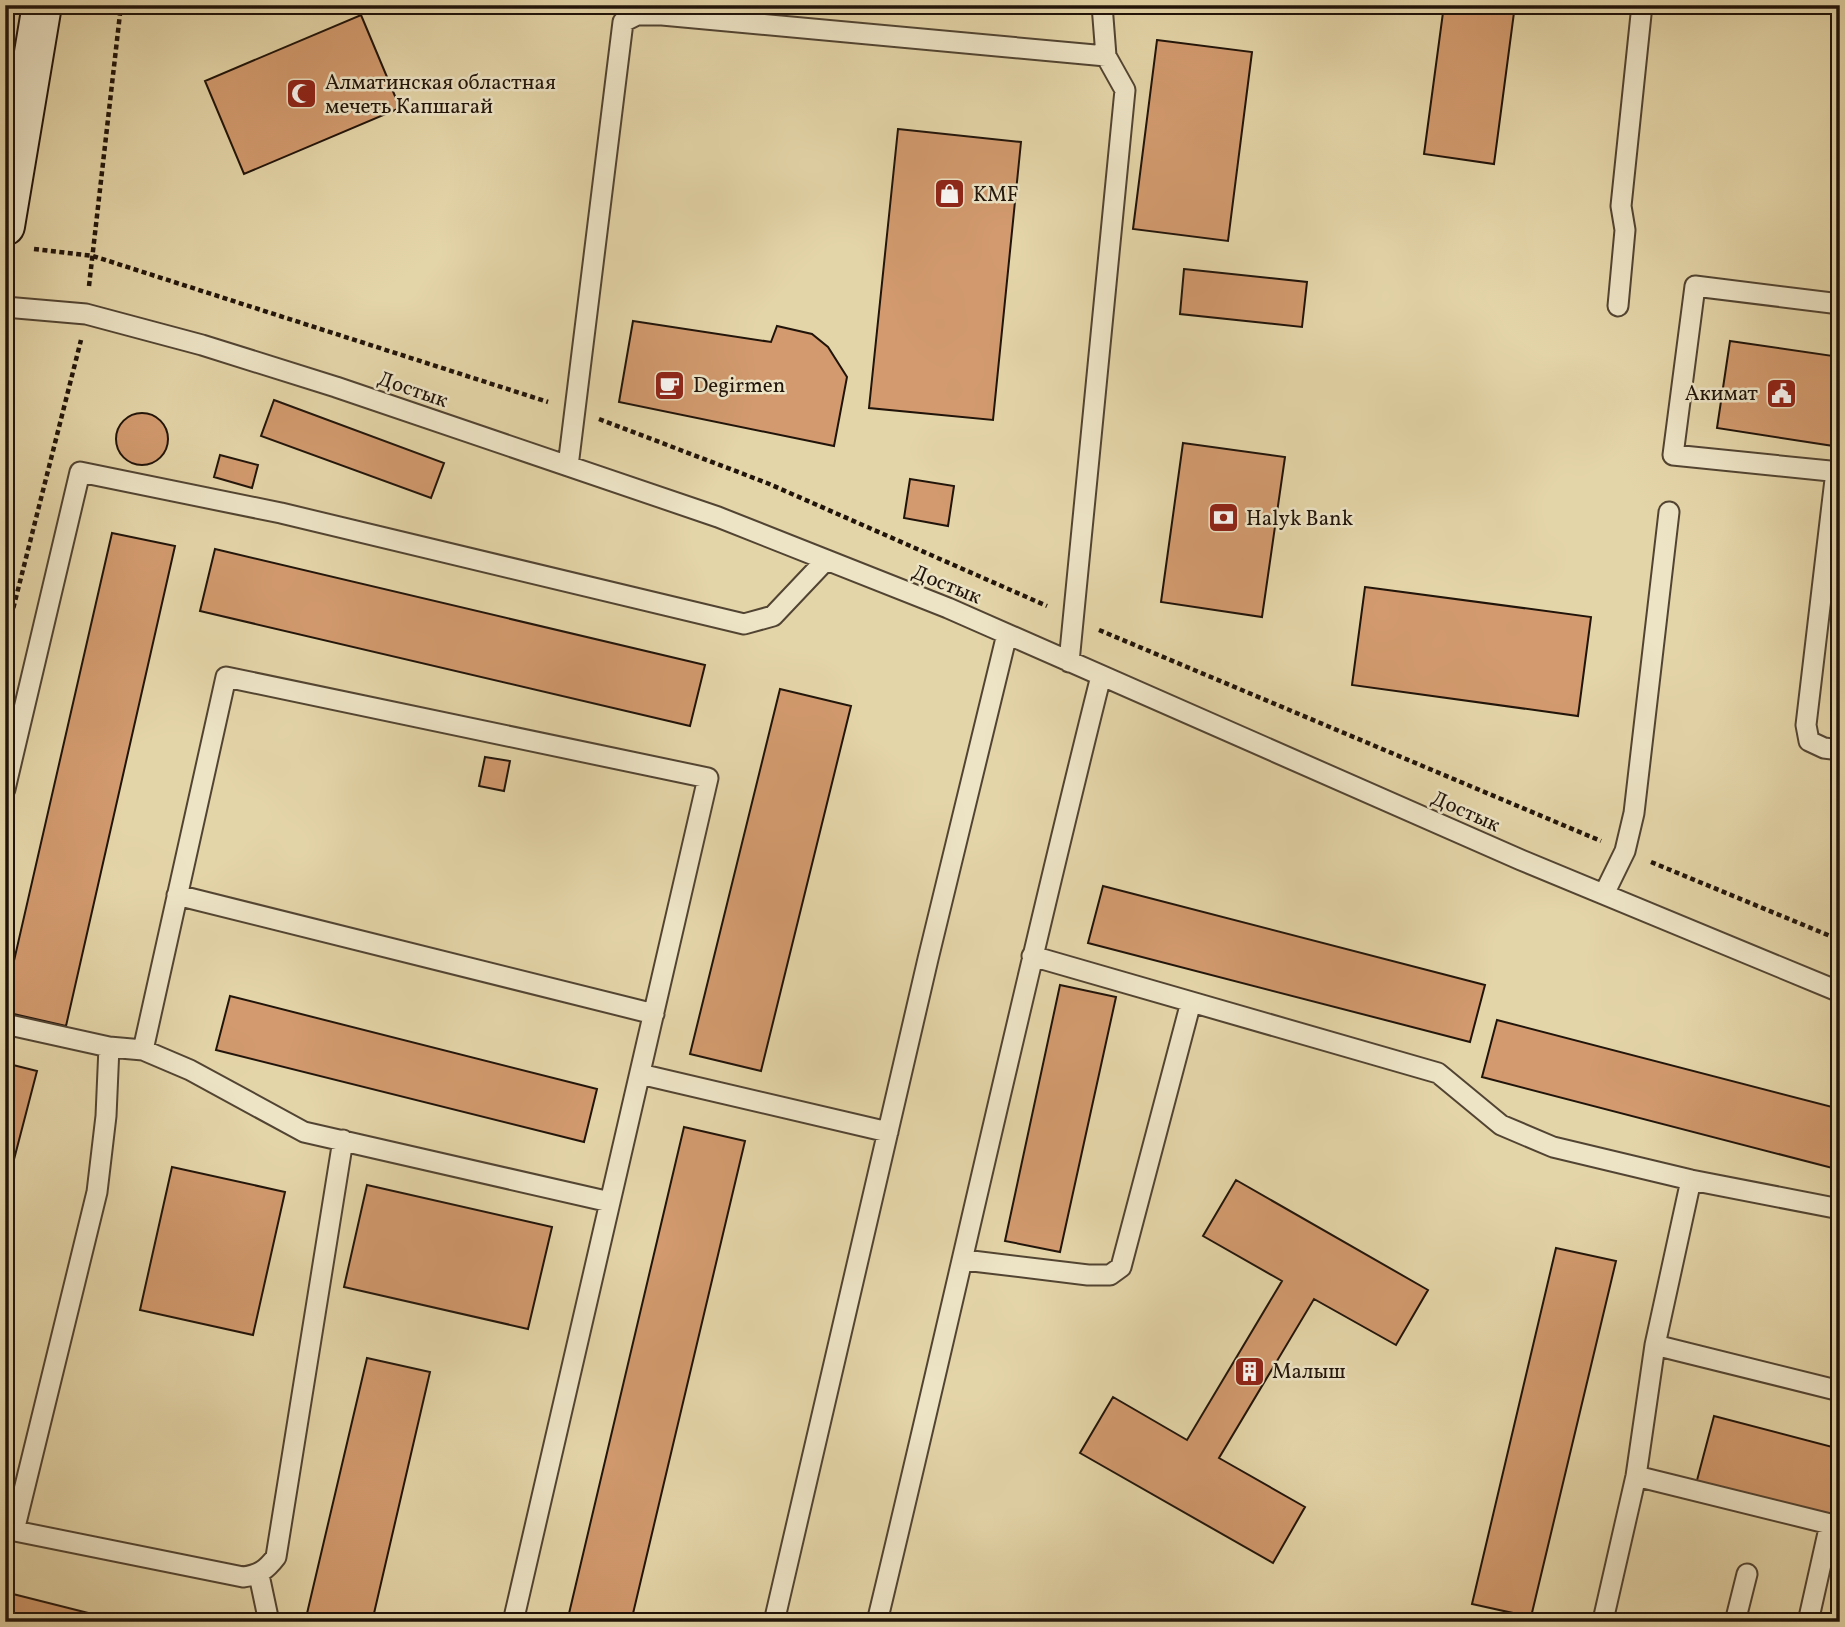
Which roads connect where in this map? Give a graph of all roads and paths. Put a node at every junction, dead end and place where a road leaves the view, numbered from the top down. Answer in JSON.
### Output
{"nodes":[{"id":1,"x":42,"y":5,"type":"edge"},
{"id":2,"x":1102,"y":5,"type":"edge"},
{"id":3,"x":1642,"y":5,"type":"edge"},
{"id":4,"x":1106,"y":56,"type":"junction"},
{"id":5,"x":18,"y":237,"type":"edge"},
{"id":6,"x":1840,"y":304,"type":"edge"},
{"id":7,"x":1618,"y":306,"type":"dead end"},
{"id":8,"x":5,"y":307,"type":"edge"},
{"id":9,"x":556,"y":405,"type":"dead end"},
{"id":10,"x":595,"y":417,"type":"dead end"},
{"id":11,"x":568,"y":466,"type":"junction"},
{"id":12,"x":1838,"y":472,"type":"edge"},
{"id":13,"x":1669,"y":512,"type":"dead end"},
{"id":14,"x":826,"y":560,"type":"junction"},
{"id":15,"x":1057,"y":611,"type":"dead end"},
{"id":16,"x":1094,"y":627,"type":"dead end"},
{"id":17,"x":1007,"y":634,"type":"junction"},
{"id":18,"x":1069,"y":662,"type":"junction"},
{"id":19,"x":1101,"y":676,"type":"junction"},
{"id":20,"x":1840,"y":750,"type":"edge"},
{"id":21,"x":5,"y":789,"type":"edge"},
{"id":22,"x":1625,"y":851,"type":"junction"},
{"id":23,"x":1604,"y":894,"type":"junction"},
{"id":24,"x":177,"y":895,"type":"junction"},
{"id":25,"x":1840,"y":940,"type":"edge"},
{"id":26,"x":1032,"y":956,"type":"junction"},
{"id":27,"x":1840,"y":992,"type":"edge"},
{"id":28,"x":1191,"y":1002,"type":"junction"},
{"id":29,"x":654,"y":1013,"type":"junction"},
{"id":30,"x":5,"y":1024,"type":"edge"},
{"id":31,"x":109,"y":1047,"type":"junction"},
{"id":32,"x":143,"y":1050,"type":"junction"},
{"id":33,"x":640,"y":1074,"type":"junction"},
{"id":34,"x":888,"y":1132,"type":"junction"},
{"id":35,"x":343,"y":1140,"type":"junction"},
{"id":36,"x":1691,"y":1180,"type":"junction"},
{"id":37,"x":610,"y":1202,"type":"junction"},
{"id":38,"x":1840,"y":1209,"type":"edge"},
{"id":39,"x":964,"y":1260,"type":"junction"},
{"id":40,"x":1655,"y":1345,"type":"junction"},
{"id":41,"x":1840,"y":1391,"type":"edge"},
{"id":42,"x":1636,"y":1476,"type":"junction"},
{"id":43,"x":9,"y":1530,"type":"edge"},
{"id":44,"x":1747,"y":1574,"type":"dead end"},
{"id":45,"x":259,"y":1575,"type":"junction"},
{"id":46,"x":1604,"y":1616,"type":"dead end"},
{"id":47,"x":269,"y":1622,"type":"edge"},
{"id":48,"x":513,"y":1622,"type":"edge"},
{"id":49,"x":774,"y":1622,"type":"edge"},
{"id":50,"x":877,"y":1622,"type":"edge"},
{"id":51,"x":1735,"y":1622,"type":"edge"},
{"id":52,"x":1808,"y":1622,"type":"edge"}],
"edges":[{"from":1,"to":5,"type":"street"},
{"from":2,"to":4,"type":"lane"},
{"from":3,"to":7,"type":"lane"},
{"from":4,"to":11,"type":"lane"},
{"from":4,"to":18,"type":"lane"},
{"from":5,"to":9,"type":"path"},
{"from":6,"to":12,"type":"lane"},
{"from":8,"to":11,"type":"lane","name":"Достык"},
{"from":10,"to":15,"type":"path"},
{"from":11,"to":14,"type":"lane","name":"Достык"},
{"from":12,"to":20,"type":"lane"},
{"from":13,"to":22,"type":"lane"},
{"from":14,"to":17,"type":"lane","name":"Достык"},
{"from":14,"to":21,"type":"lane"},
{"from":16,"to":22,"type":"path"},
{"from":17,"to":18,"type":"lane","name":"Достык"},
{"from":17,"to":34,"type":"lane"},
{"from":18,"to":19,"type":"lane","name":"Достык"},
{"from":19,"to":23,"type":"lane","name":"Достык"},
{"from":19,"to":26,"type":"lane"},
{"from":22,"to":23,"type":"lane"},
{"from":22,"to":25,"type":"path"},
{"from":23,"to":27,"type":"lane","name":"Достык"},
{"from":24,"to":29,"type":"lane"},
{"from":24,"to":29,"type":"lane"},
{"from":24,"to":32,"type":"lane"},
{"from":26,"to":28,"type":"lane"},
{"from":26,"to":39,"type":"lane"},
{"from":28,"to":36,"type":"lane"},
{"from":28,"to":39,"type":"lane"},
{"from":29,"to":33,"type":"lane"},
{"from":30,"to":31,"type":"lane"},
{"from":31,"to":32,"type":"lane"},
{"from":31,"to":43,"type":"lane"},
{"from":32,"to":35,"type":"lane"},
{"from":33,"to":34,"type":"lane"},
{"from":33,"to":37,"type":"lane"},
{"from":34,"to":49,"type":"lane"},
{"from":35,"to":37,"type":"lane"},
{"from":35,"to":45,"type":"lane"},
{"from":36,"to":38,"type":"lane"},
{"from":36,"to":40,"type":"lane"},
{"from":37,"to":48,"type":"lane"},
{"from":39,"to":50,"type":"lane"},
{"from":40,"to":41,"type":"lane"},
{"from":40,"to":42,"type":"lane"},
{"from":42,"to":46,"type":"lane"},
{"from":42,"to":52,"type":"lane"},
{"from":43,"to":45,"type":"lane"},
{"from":44,"to":51,"type":"lane"},
{"from":45,"to":47,"type":"lane"}]}
